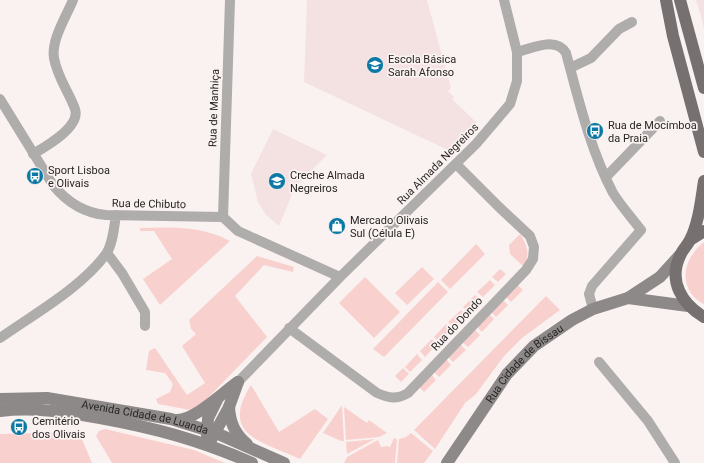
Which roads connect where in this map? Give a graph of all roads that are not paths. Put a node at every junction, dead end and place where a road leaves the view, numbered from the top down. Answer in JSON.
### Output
{"nodes":[{"id":1,"x":73,"y":0,"type":"edge"},
{"id":2,"x":230,"y":0,"type":"edge"},
{"id":3,"x":504,"y":0,"type":"edge"},
{"id":4,"x":666,"y":0,"type":"edge"},
{"id":5,"x":680,"y":0,"type":"edge"},
{"id":6,"x":632,"y":22,"type":"dead end"},
{"id":7,"x":517,"y":52,"type":"junction"},
{"id":8,"x":570,"y":68,"type":"junction"},
{"id":9,"x":704,"y":88,"type":"edge"},
{"id":10,"x":0,"y":99,"type":"edge"},
{"id":11,"x":660,"y":121,"type":"dead end"},
{"id":12,"x":704,"y":152,"type":"edge"},
{"id":13,"x":33,"y":154,"type":"junction"},
{"id":14,"x":456,"y":164,"type":"junction"},
{"id":15,"x":606,"y":177,"type":"junction"},
{"id":16,"x":704,"y":181,"type":"edge"},
{"id":17,"x":116,"y":215,"type":"junction"},
{"id":18,"x":223,"y":217,"type":"junction"},
{"id":19,"x":704,"y":231,"type":"edge"},
{"id":20,"x":690,"y":240,"type":"junction"},
{"id":21,"x":107,"y":253,"type":"junction"},
{"id":22,"x":680,"y":255,"type":"junction"},
{"id":23,"x":340,"y":277,"type":"junction"},
{"id":24,"x":628,"y":298,"type":"junction"},
{"id":25,"x":688,"y":306,"type":"junction"},
{"id":26,"x":593,"y":309,"type":"junction"},
{"id":27,"x":704,"y":317,"type":"edge"},
{"id":28,"x":145,"y":326,"type":"dead end"},
{"id":29,"x":289,"y":328,"type":"junction"},
{"id":30,"x":0,"y":338,"type":"edge"},
{"id":31,"x":599,"y":362,"type":"dead end"},
{"id":32,"x":238,"y":382,"type":"junction"},
{"id":33,"x":220,"y":394,"type":"junction"},
{"id":34,"x":0,"y":400,"type":"edge"},
{"id":35,"x":229,"y":407,"type":"junction"},
{"id":36,"x":0,"y":411,"type":"edge"},
{"id":37,"x":170,"y":419,"type":"junction"},
{"id":38,"x":211,"y":432,"type":"junction"},
{"id":39,"x":208,"y":444,"type":"junction"},
{"id":40,"x":255,"y":450,"type":"junction"},
{"id":41,"x":448,"y":462,"type":"edge"},
{"id":42,"x":252,"y":463,"type":"edge"},
{"id":43,"x":284,"y":463,"type":"edge"},
{"id":44,"x":675,"y":463,"type":"edge"}],
"edges":[{"from":1,"to":13,"type":"street"},
{"from":2,"to":18,"type":"street","name":"Rua de Manhiça"},
{"from":3,"to":7,"type":"street","name":"Rua Almada Negreiros"},
{"from":4,"to":12,"type":"main road"},
{"from":5,"to":9,"type":"main road"},
{"from":6,"to":8,"type":"street"},
{"from":7,"to":8,"type":"street"},
{"from":7,"to":14,"type":"street","name":"Rua Almada Negreiros"},
{"from":8,"to":15,"type":"street"},
{"from":10,"to":13,"type":"street","name":"Rua de Chibuto"},
{"from":11,"to":15,"type":"street"},
{"from":13,"to":17,"type":"street","name":"Rua de Chibuto"},
{"from":14,"to":23,"type":"street","name":"Rua Almada Negreiros"},
{"from":14,"to":29,"type":"street","name":"Rua do Dondo"},
{"from":15,"to":26,"type":"street"},
{"from":16,"to":20,"type":"main road"},
{"from":17,"to":18,"type":"street","name":"Rua de Chibuto"},
{"from":17,"to":21,"type":"street"},
{"from":18,"to":23,"type":"street"},
{"from":19,"to":20,"type":"main road"},
{"from":20,"to":22,"type":"main road"},
{"from":21,"to":28,"type":"street"},
{"from":21,"to":30,"type":"street"},
{"from":22,"to":24,"type":"main road","name":"Rua Cidade de Bissau"},
{"from":22,"to":25,"type":"main road"},
{"from":23,"to":29,"type":"street","name":"Rua Almada Negreiros"},
{"from":24,"to":25,"type":"main road","name":"Rua Cidade de Bissau"},
{"from":24,"to":26,"type":"main road","name":"Rua Cidade de Bissau"},
{"from":25,"to":27,"type":"main road"},
{"from":26,"to":41,"type":"main road","name":"Rua Cidade de Bissau"},
{"from":29,"to":32,"type":"street","name":"Rua Almada Negreiros"},
{"from":31,"to":44,"type":"street"},
{"from":32,"to":33,"type":"main road"},
{"from":32,"to":35,"type":"main road"},
{"from":33,"to":37,"type":"main road"},
{"from":33,"to":38,"type":"main road"},
{"from":34,"to":37,"type":"main road","name":"Avenida Cidade de Luanda"},
{"from":35,"to":38,"type":"main road"},
{"from":35,"to":40,"type":"main road"},
{"from":36,"to":39,"type":"main road","name":"Avenida Cidade de Luanda"},
{"from":37,"to":38,"type":"main road","name":"Avenida Cidade de Luanda"},
{"from":38,"to":39,"type":"main road"},
{"from":38,"to":40,"type":"main road","name":"Avenida Cidade de Luanda"},
{"from":39,"to":42,"type":"main road","name":"Avenida Cidade de Luanda"},
{"from":40,"to":43,"type":"main road","name":"Avenida Cidade de Luanda"}]}
